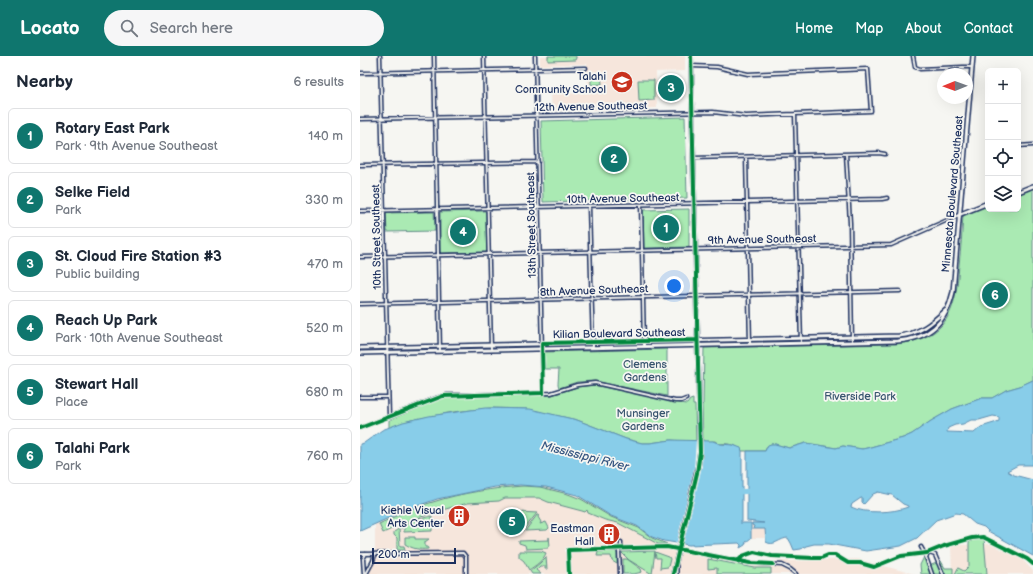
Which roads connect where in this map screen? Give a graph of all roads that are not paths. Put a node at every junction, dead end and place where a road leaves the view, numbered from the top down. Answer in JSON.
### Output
{"nodes":[{"id":1,"x":380,"y":56,"type":"edge"},
{"id":2,"x":434,"y":56,"type":"edge"},
{"id":3,"x":484,"y":56,"type":"edge"},
{"id":4,"x":535,"y":56,"type":"edge"},
{"id":5,"x":691,"y":56,"type":"edge"},
{"id":6,"x":914,"y":56,"type":"edge"},
{"id":7,"x":972,"y":56,"type":"edge"},
{"id":8,"x":691,"y":66,"type":"junction"},
{"id":9,"x":972,"y":67,"type":"junction"},
{"id":10,"x":586,"y":68,"type":"dead end"},
{"id":11,"x":536,"y":70,"type":"junction"},
{"id":12,"x":484,"y":71,"type":"junction"},
{"id":13,"x":360,"y":73,"type":"edge"},
{"id":14,"x":380,"y":73,"type":"junction"},
{"id":15,"x":434,"y":73,"type":"junction"},
{"id":16,"x":692,"y":112,"type":"junction"},
{"id":17,"x":796,"y":114,"type":"junction"},
{"id":18,"x":537,"y":116,"type":"junction"},
{"id":19,"x":485,"y":117,"type":"junction"},
{"id":20,"x":435,"y":118,"type":"junction"},
{"id":21,"x":360,"y":119,"type":"edge"},
{"id":22,"x":382,"y":119,"type":"junction"},
{"id":23,"x":1033,"y":145,"type":"edge"},
{"id":24,"x":1021,"y":146,"type":"edge"},
{"id":25,"x":846,"y":154,"type":"junction"},
{"id":26,"x":885,"y":154,"type":"dead end"},
{"id":27,"x":797,"y":156,"type":"junction"},
{"id":28,"x":746,"y":157,"type":"junction"},
{"id":29,"x":693,"y":158,"type":"junction"},
{"id":30,"x":538,"y":162,"type":"junction"},
{"id":31,"x":486,"y":163,"type":"junction"},
{"id":32,"x":436,"y":164,"type":"junction"},
{"id":33,"x":360,"y":165,"type":"edge"},
{"id":34,"x":383,"y":165,"type":"junction"},
{"id":35,"x":1033,"y":186,"type":"edge"},
{"id":36,"x":1021,"y":191,"type":"edge"},
{"id":37,"x":887,"y":198,"type":"dead end"},
{"id":38,"x":849,"y":200,"type":"junction"},
{"id":39,"x":798,"y":202,"type":"junction"},
{"id":40,"x":747,"y":203,"type":"junction"},
{"id":41,"x":694,"y":204,"type":"junction"},
{"id":42,"x":985,"y":204,"type":"edge"},
{"id":43,"x":641,"y":205,"type":"junction"},
{"id":44,"x":589,"y":206,"type":"junction"},
{"id":45,"x":539,"y":208,"type":"junction"},
{"id":46,"x":488,"y":209,"type":"junction"},
{"id":47,"x":437,"y":210,"type":"junction"},
{"id":48,"x":360,"y":211,"type":"edge"},
{"id":49,"x":384,"y":211,"type":"junction"},
{"id":50,"x":959,"y":216,"type":"junction"},
{"id":51,"x":850,"y":246,"type":"junction"},
{"id":52,"x":799,"y":247,"type":"junction"},
{"id":53,"x":748,"y":248,"type":"junction"},
{"id":54,"x":642,"y":250,"type":"junction"},
{"id":55,"x":695,"y":250,"type":"junction"},
{"id":56,"x":591,"y":252,"type":"junction"},
{"id":57,"x":540,"y":254,"type":"junction"},
{"id":58,"x":489,"y":255,"type":"junction"},
{"id":59,"x":438,"y":256,"type":"junction"},
{"id":60,"x":385,"y":257,"type":"junction"},
{"id":61,"x":360,"y":258,"type":"edge"},
{"id":62,"x":851,"y":291,"type":"junction"},
{"id":63,"x":900,"y":291,"type":"dead end"},
{"id":64,"x":800,"y":293,"type":"junction"},
{"id":65,"x":749,"y":295,"type":"junction"},
{"id":66,"x":643,"y":296,"type":"junction"},
{"id":67,"x":696,"y":296,"type":"junction"},
{"id":68,"x":592,"y":297,"type":"junction"},
{"id":69,"x":541,"y":299,"type":"junction"},
{"id":70,"x":490,"y":300,"type":"junction"},
{"id":71,"x":439,"y":302,"type":"junction"},
{"id":72,"x":386,"y":303,"type":"junction"},
{"id":73,"x":360,"y":304,"type":"edge"},
{"id":74,"x":948,"y":308,"type":"junction"},
{"id":75,"x":852,"y":336,"type":"junction"},
{"id":76,"x":801,"y":338,"type":"junction"},
{"id":77,"x":750,"y":339,"type":"junction"},
{"id":78,"x":696,"y":340,"type":"junction"},
{"id":79,"x":644,"y":341,"type":"junction"},
{"id":80,"x":852,"y":341,"type":"junction"},
{"id":81,"x":593,"y":342,"type":"junction"},
{"id":82,"x":801,"y":343,"type":"junction"},
{"id":83,"x":542,"y":344,"type":"junction"},
{"id":84,"x":750,"y":344,"type":"junction"},
{"id":85,"x":491,"y":345,"type":"junction"},
{"id":86,"x":697,"y":345,"type":"junction"},
{"id":87,"x":440,"y":346,"type":"junction"},
{"id":88,"x":644,"y":346,"type":"junction"},
{"id":89,"x":387,"y":347,"type":"junction"},
{"id":90,"x":593,"y":347,"type":"junction"},
{"id":91,"x":360,"y":348,"type":"edge"},
{"id":92,"x":491,"y":349,"type":"junction"},
{"id":93,"x":542,"y":349,"type":"junction"},
{"id":94,"x":440,"y":351,"type":"junction"},
{"id":95,"x":387,"y":352,"type":"junction"},
{"id":96,"x":360,"y":353,"type":"edge"},
{"id":97,"x":543,"y":393,"type":"junction"},
{"id":98,"x":360,"y":397,"type":"edge"},
{"id":99,"x":388,"y":397,"type":"junction"},
{"id":100,"x":686,"y":399,"type":"dead end"},
{"id":101,"x":389,"y":417,"type":"junction"},
{"id":102,"x":360,"y":428,"type":"edge"},
{"id":103,"x":621,"y":542,"type":"dead end"},
{"id":104,"x":921,"y":547,"type":"dead end"},
{"id":105,"x":620,"y":549,"type":"junction"},
{"id":106,"x":360,"y":554,"type":"edge"},
{"id":107,"x":366,"y":554,"type":"junction"},
{"id":108,"x":375,"y":554,"type":"junction"},
{"id":109,"x":926,"y":557,"type":"junction"},
{"id":110,"x":365,"y":574,"type":"edge"},
{"id":111,"x":466,"y":574,"type":"edge"},
{"id":112,"x":569,"y":574,"type":"edge"},
{"id":113,"x":620,"y":574,"type":"edge"},
{"id":114,"x":674,"y":574,"type":"edge"},
{"id":115,"x":796,"y":574,"type":"edge"},
{"id":116,"x":932,"y":574,"type":"edge"},
{"id":117,"x":943,"y":574,"type":"edge"}],
"edges":[{"from":1,"to":14,"type":"street","name":"10th Street Southeast"},
{"from":2,"to":15,"type":"street"},
{"from":3,"to":12,"type":"street"},
{"from":4,"to":11,"type":"street","name":"13th Street Southeast"},
{"from":5,"to":8,"type":"street"},
{"from":6,"to":9,"type":"street"},
{"from":7,"to":9,"type":"street","name":"Minnesota Boulevard Southeast"},
{"from":8,"to":16,"type":"street"},
{"from":8,"to":17,"type":"street","name":"12th Avenue Southeast"},
{"from":9,"to":50,"type":"street","name":"Minnesota Boulevard Southeast"},
{"from":10,"to":11,"type":"street"},
{"from":11,"to":12,"type":"street"},
{"from":11,"to":18,"type":"street","name":"13th Street Southeast"},
{"from":12,"to":15,"type":"street"},
{"from":12,"to":19,"type":"street"},
{"from":13,"to":14,"type":"street"},
{"from":14,"to":15,"type":"street"},
{"from":14,"to":22,"type":"street","name":"10th Street Southeast"},
{"from":15,"to":20,"type":"street"},
{"from":16,"to":17,"type":"street","name":"12th Avenue Southeast"},
{"from":16,"to":18,"type":"street","name":"12th Avenue Southeast"},
{"from":16,"to":29,"type":"street"},
{"from":17,"to":27,"type":"street"},
{"from":18,"to":19,"type":"street","name":"12th Avenue Southeast"},
{"from":18,"to":30,"type":"street","name":"13th Street Southeast"},
{"from":19,"to":20,"type":"street","name":"12th Avenue Southeast"},
{"from":19,"to":31,"type":"street"},
{"from":20,"to":22,"type":"street","name":"12th Avenue Southeast"},
{"from":20,"to":32,"type":"street"},
{"from":21,"to":22,"type":"street","name":"12th Avenue Southeast"},
{"from":22,"to":34,"type":"street","name":"10th Street Southeast"},
{"from":23,"to":24,"type":"street"},
{"from":25,"to":26,"type":"street"},
{"from":25,"to":27,"type":"street"},
{"from":25,"to":38,"type":"street"},
{"from":27,"to":28,"type":"street"},
{"from":27,"to":39,"type":"street"},
{"from":28,"to":29,"type":"street"},
{"from":28,"to":40,"type":"street"},
{"from":29,"to":41,"type":"street"},
{"from":30,"to":31,"type":"street"},
{"from":30,"to":45,"type":"street","name":"13th Street Southeast"},
{"from":31,"to":32,"type":"street"},
{"from":31,"to":46,"type":"street"},
{"from":32,"to":34,"type":"street"},
{"from":32,"to":47,"type":"street"},
{"from":33,"to":34,"type":"street"},
{"from":34,"to":49,"type":"street","name":"10th Street Southeast"},
{"from":35,"to":36,"type":"street"},
{"from":37,"to":38,"type":"street","name":"10th Avenue Southeast"},
{"from":38,"to":39,"type":"street","name":"10th Avenue Southeast"},
{"from":38,"to":51,"type":"street"},
{"from":39,"to":40,"type":"street","name":"10th Avenue Southeast"},
{"from":39,"to":52,"type":"street"},
{"from":40,"to":41,"type":"street","name":"10th Avenue Southeast"},
{"from":40,"to":53,"type":"street"},
{"from":41,"to":43,"type":"street","name":"10th Avenue Southeast"},
{"from":41,"to":55,"type":"street"},
{"from":42,"to":50,"type":"street","name":"9th Avenue Southeast"},
{"from":43,"to":44,"type":"street","name":"10th Avenue Southeast"},
{"from":43,"to":54,"type":"street"},
{"from":44,"to":45,"type":"street","name":"10th Avenue Southeast"},
{"from":44,"to":56,"type":"street"},
{"from":45,"to":46,"type":"street","name":"10th Avenue Southeast"},
{"from":45,"to":57,"type":"street","name":"13th Street Southeast"},
{"from":46,"to":47,"type":"street","name":"10th Avenue Southeast"},
{"from":46,"to":58,"type":"street"},
{"from":47,"to":49,"type":"street","name":"10th Avenue Southeast"},
{"from":47,"to":59,"type":"street"},
{"from":48,"to":49,"type":"street","name":"10th Avenue Southeast"},
{"from":49,"to":60,"type":"street","name":"10th Street Southeast"},
{"from":50,"to":51,"type":"street","name":"9th Avenue Southeast"},
{"from":50,"to":74,"type":"street","name":"Minnesota Boulevard Southeast"},
{"from":51,"to":52,"type":"street","name":"9th Avenue Southeast"},
{"from":51,"to":62,"type":"street"},
{"from":52,"to":53,"type":"street","name":"9th Avenue Southeast"},
{"from":52,"to":64,"type":"street"},
{"from":53,"to":55,"type":"street","name":"9th Avenue Southeast"},
{"from":53,"to":65,"type":"street"},
{"from":54,"to":55,"type":"street","name":"9th Avenue Southeast"},
{"from":54,"to":56,"type":"street","name":"9th Avenue Southeast"},
{"from":54,"to":66,"type":"street"},
{"from":55,"to":67,"type":"street"},
{"from":56,"to":57,"type":"street","name":"9th Avenue Southeast"},
{"from":56,"to":68,"type":"street"},
{"from":57,"to":58,"type":"street","name":"9th Avenue Southeast"},
{"from":57,"to":69,"type":"street","name":"13th Street Southeast"},
{"from":58,"to":59,"type":"street","name":"9th Avenue Southeast"},
{"from":58,"to":70,"type":"street"},
{"from":59,"to":60,"type":"street","name":"9th Avenue Southeast"},
{"from":59,"to":71,"type":"street"},
{"from":60,"to":61,"type":"street","name":"9th Avenue Southeast"},
{"from":60,"to":72,"type":"street","name":"10th Street Southeast"},
{"from":62,"to":63,"type":"street","name":"8th Avenue Southeast"},
{"from":62,"to":64,"type":"street","name":"8th Avenue Southeast"},
{"from":62,"to":75,"type":"street"},
{"from":64,"to":65,"type":"street","name":"8th Avenue Southeast"},
{"from":64,"to":76,"type":"street"},
{"from":65,"to":67,"type":"street","name":"8th Avenue Southeast"},
{"from":65,"to":77,"type":"street"},
{"from":66,"to":67,"type":"street","name":"8th Avenue Southeast"},
{"from":66,"to":68,"type":"street","name":"8th Avenue Southeast"},
{"from":66,"to":79,"type":"street"},
{"from":67,"to":78,"type":"street"},
{"from":68,"to":69,"type":"street","name":"8th Avenue Southeast"},
{"from":68,"to":81,"type":"street"},
{"from":69,"to":70,"type":"street","name":"8th Avenue Southeast"},
{"from":69,"to":83,"type":"street","name":"13th Street Southeast"},
{"from":70,"to":71,"type":"street","name":"8th Avenue Southeast"},
{"from":70,"to":85,"type":"street"},
{"from":71,"to":72,"type":"street","name":"8th Avenue Southeast"},
{"from":71,"to":87,"type":"street"},
{"from":72,"to":73,"type":"street","name":"8th Avenue Southeast"},
{"from":72,"to":89,"type":"street","name":"10th Street Southeast"},
{"from":74,"to":75,"type":"street","name":"Kilian Boulevard Southeast"},
{"from":74,"to":80,"type":"street","name":"Kilian Boulevard Southeast"},
{"from":75,"to":76,"type":"street","name":"Kilian Boulevard Southeast"},
{"from":75,"to":80,"type":"street"},
{"from":76,"to":77,"type":"street","name":"Kilian Boulevard Southeast"},
{"from":76,"to":82,"type":"street"},
{"from":77,"to":78,"type":"street","name":"Kilian Boulevard Southeast"},
{"from":77,"to":84,"type":"street"},
{"from":78,"to":79,"type":"street","name":"Kilian Boulevard Southeast"},
{"from":78,"to":86,"type":"street"},
{"from":79,"to":81,"type":"street","name":"Kilian Boulevard Southeast"},
{"from":79,"to":88,"type":"street"},
{"from":80,"to":82,"type":"street","name":"Kilian Boulevard Southeast"},
{"from":81,"to":83,"type":"street","name":"Kilian Boulevard Southeast"},
{"from":81,"to":90,"type":"street"},
{"from":82,"to":84,"type":"street","name":"Kilian Boulevard Southeast"},
{"from":83,"to":85,"type":"street","name":"Kilian Boulevard Southeast"},
{"from":83,"to":93,"type":"street","name":"13th Street Southeast"},
{"from":84,"to":86,"type":"street","name":"Kilian Boulevard Southeast"},
{"from":85,"to":87,"type":"street","name":"Kilian Boulevard Southeast"},
{"from":85,"to":92,"type":"street"},
{"from":86,"to":88,"type":"street","name":"Kilian Boulevard Southeast"},
{"from":86,"to":114,"type":"street","bridge":true},
{"from":87,"to":89,"type":"street","name":"Kilian Boulevard Southeast"},
{"from":87,"to":94,"type":"street"},
{"from":88,"to":90,"type":"street","name":"Kilian Boulevard Southeast"},
{"from":89,"to":91,"type":"street","name":"Kilian Boulevard Southeast"},
{"from":89,"to":95,"type":"street","name":"10th Street Southeast"},
{"from":90,"to":93,"type":"street","name":"Kilian Boulevard Southeast"},
{"from":92,"to":93,"type":"street","name":"Kilian Boulevard Southeast"},
{"from":92,"to":94,"type":"street","name":"Kilian Boulevard Southeast"},
{"from":93,"to":97,"type":"street","name":"13th Street Southeast"},
{"from":94,"to":95,"type":"street","name":"Kilian Boulevard Southeast"},
{"from":95,"to":96,"type":"street","name":"Kilian Boulevard Southeast"},
{"from":95,"to":99,"type":"street","name":"10th Street Southeast"},
{"from":97,"to":100,"type":"street"},
{"from":97,"to":101,"type":"street"},
{"from":98,"to":99,"type":"street"},
{"from":99,"to":101,"type":"street","name":"10th Street Southeast"},
{"from":101,"to":102,"type":"street"},
{"from":103,"to":105,"type":"street"},
{"from":104,"to":109,"type":"street"},
{"from":105,"to":112,"type":"street"},
{"from":105,"to":113,"type":"street"},
{"from":105,"to":115,"type":"street"},
{"from":106,"to":107,"type":"street"},
{"from":107,"to":108,"type":"street"},
{"from":107,"to":110,"type":"street"},
{"from":108,"to":110,"type":"street"},
{"from":108,"to":111,"type":"street"},
{"from":109,"to":116,"type":"street"},
{"from":109,"to":117,"type":"street"}]}
